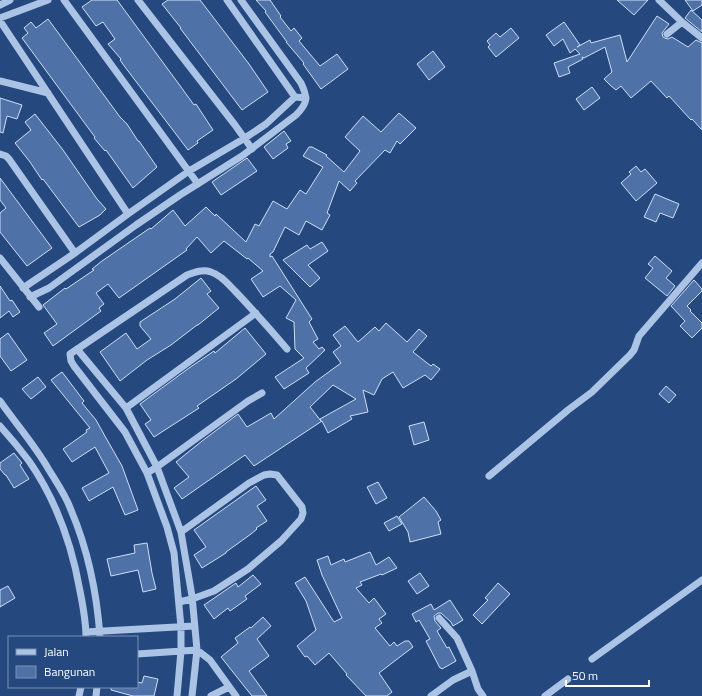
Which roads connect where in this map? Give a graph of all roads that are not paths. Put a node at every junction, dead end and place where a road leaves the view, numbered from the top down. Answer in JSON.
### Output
{"nodes":[{"id":1,"x":10,"y":0,"type":"edge"},
{"id":2,"x":48,"y":0,"type":"edge"},
{"id":3,"x":64,"y":0,"type":"edge"},
{"id":4,"x":138,"y":0,"type":"edge"},
{"id":5,"x":227,"y":0,"type":"edge"},
{"id":6,"x":241,"y":0,"type":"edge"},
{"id":7,"x":659,"y":0,"type":"edge"},
{"id":8,"x":0,"y":4,"type":"edge"},
{"id":9,"x":0,"y":18,"type":"edge"},
{"id":10,"x":0,"y":21,"type":"edge"},
{"id":11,"x":682,"y":22,"type":"junction"},
{"id":12,"x":667,"y":34,"type":"dead end"},
{"id":13,"x":702,"y":38,"type":"edge"},
{"id":14,"x":0,"y":81,"type":"edge"},
{"id":15,"x":48,"y":94,"type":"junction"},
{"id":16,"x":295,"y":97,"type":"junction"},
{"id":17,"x":306,"y":98,"type":"junction"},
{"id":18,"x":245,"y":138,"type":"junction"},
{"id":19,"x":252,"y":149,"type":"junction"},
{"id":20,"x":0,"y":154,"type":"edge"},
{"id":21,"x":189,"y":171,"type":"junction"},
{"id":22,"x":198,"y":184,"type":"junction"},
{"id":23,"x":128,"y":214,"type":"junction"},
{"id":24,"x":76,"y":252,"type":"junction"},
{"id":25,"x":0,"y":258,"type":"edge"},
{"id":26,"x":702,"y":263,"type":"edge"},
{"id":27,"x":23,"y":288,"type":"junction"},
{"id":28,"x":30,"y":297,"type":"junction"},
{"id":29,"x":39,"y":307,"type":"dead end"},
{"id":30,"x":256,"y":313,"type":"junction"},
{"id":31,"x":77,"y":349,"type":"junction"},
{"id":32,"x":287,"y":349,"type":"dead end"},
{"id":33,"x":262,"y":393,"type":"dead end"},
{"id":34,"x":0,"y":401,"type":"edge"},
{"id":35,"x":126,"y":408,"type":"junction"},
{"id":36,"x":0,"y":426,"type":"edge"},
{"id":37,"x":157,"y":467,"type":"junction"},
{"id":38,"x":147,"y":473,"type":"junction"},
{"id":39,"x":489,"y":476,"type":"dead end"},
{"id":40,"x":181,"y":532,"type":"junction"},
{"id":41,"x":702,"y":580,"type":"edge"},
{"id":42,"x":192,"y":599,"type":"junction"},
{"id":43,"x":179,"y":602,"type":"junction"},
{"id":44,"x":439,"y":618,"type":"dead end"},
{"id":45,"x":194,"y":626,"type":"junction"},
{"id":46,"x":181,"y":627,"type":"junction"},
{"id":47,"x":86,"y":634,"type":"edge"},
{"id":48,"x":99,"y":634,"type":"edge"},
{"id":49,"x":196,"y":650,"type":"junction"},
{"id":50,"x":181,"y":651,"type":"junction"},
{"id":51,"x":138,"y":654,"type":"edge"},
{"id":52,"x":592,"y":660,"type":"dead end"},
{"id":53,"x":472,"y":670,"type":"junction"},
{"id":54,"x":568,"y":679,"type":"dead end"},
{"id":55,"x":229,"y":687,"type":"junction"},
{"id":56,"x":177,"y":696,"type":"edge"},
{"id":57,"x":192,"y":696,"type":"edge"},
{"id":58,"x":211,"y":696,"type":"edge"},
{"id":59,"x":236,"y":696,"type":"edge"},
{"id":60,"x":431,"y":696,"type":"edge"},
{"id":61,"x":483,"y":696,"type":"edge"},
{"id":62,"x":546,"y":696,"type":"edge"}],
"edges":[{"from":1,"to":8,"type":"street"},
{"from":2,"to":9,"type":"street"},
{"from":3,"to":21,"type":"street"},
{"from":4,"to":18,"type":"street"},
{"from":5,"to":16,"type":"street"},
{"from":6,"to":17,"type":"street"},
{"from":7,"to":11,"type":"street"},
{"from":10,"to":15,"type":"street"},
{"from":11,"to":12,"type":"street"},
{"from":11,"to":13,"type":"street"},
{"from":14,"to":15,"type":"street"},
{"from":15,"to":23,"type":"street"},
{"from":16,"to":17,"type":"street"},
{"from":16,"to":18,"type":"street"},
{"from":17,"to":19,"type":"street"},
{"from":18,"to":19,"type":"street"},
{"from":18,"to":21,"type":"street"},
{"from":19,"to":22,"type":"street"},
{"from":20,"to":24,"type":"street"},
{"from":21,"to":22,"type":"street"},
{"from":21,"to":23,"type":"street"},
{"from":22,"to":28,"type":"street"},
{"from":23,"to":24,"type":"street"},
{"from":24,"to":27,"type":"street"},
{"from":25,"to":27,"type":"street"},
{"from":26,"to":39,"type":"street"},
{"from":27,"to":28,"type":"street"},
{"from":28,"to":29,"type":"street"},
{"from":30,"to":31,"type":"street"},
{"from":30,"to":32,"type":"street"},
{"from":30,"to":35,"type":"street"},
{"from":31,"to":35,"type":"street"},
{"from":31,"to":38,"type":"street"},
{"from":33,"to":37,"type":"street"},
{"from":34,"to":48,"type":"street"},
{"from":35,"to":37,"type":"street"},
{"from":36,"to":47,"type":"street"},
{"from":37,"to":38,"type":"street"},
{"from":37,"to":40,"type":"street"},
{"from":38,"to":43,"type":"street"},
{"from":40,"to":42,"type":"street"},
{"from":40,"to":42,"type":"street"},
{"from":41,"to":52,"type":"street"},
{"from":42,"to":43,"type":"street"},
{"from":42,"to":45,"type":"street"},
{"from":43,"to":46,"type":"street"},
{"from":44,"to":53,"type":"street"},
{"from":45,"to":46,"type":"street"},
{"from":45,"to":49,"type":"street"},
{"from":46,"to":48,"type":"street"},
{"from":46,"to":50,"type":"street"},
{"from":47,"to":48,"type":"street"},
{"from":49,"to":50,"type":"street"},
{"from":49,"to":55,"type":"street"},
{"from":49,"to":57,"type":"street"},
{"from":50,"to":51,"type":"street"},
{"from":50,"to":56,"type":"street"},
{"from":53,"to":60,"type":"street"},
{"from":53,"to":61,"type":"street"},
{"from":54,"to":62,"type":"street"},
{"from":55,"to":58,"type":"street"},
{"from":55,"to":59,"type":"street"}]}
